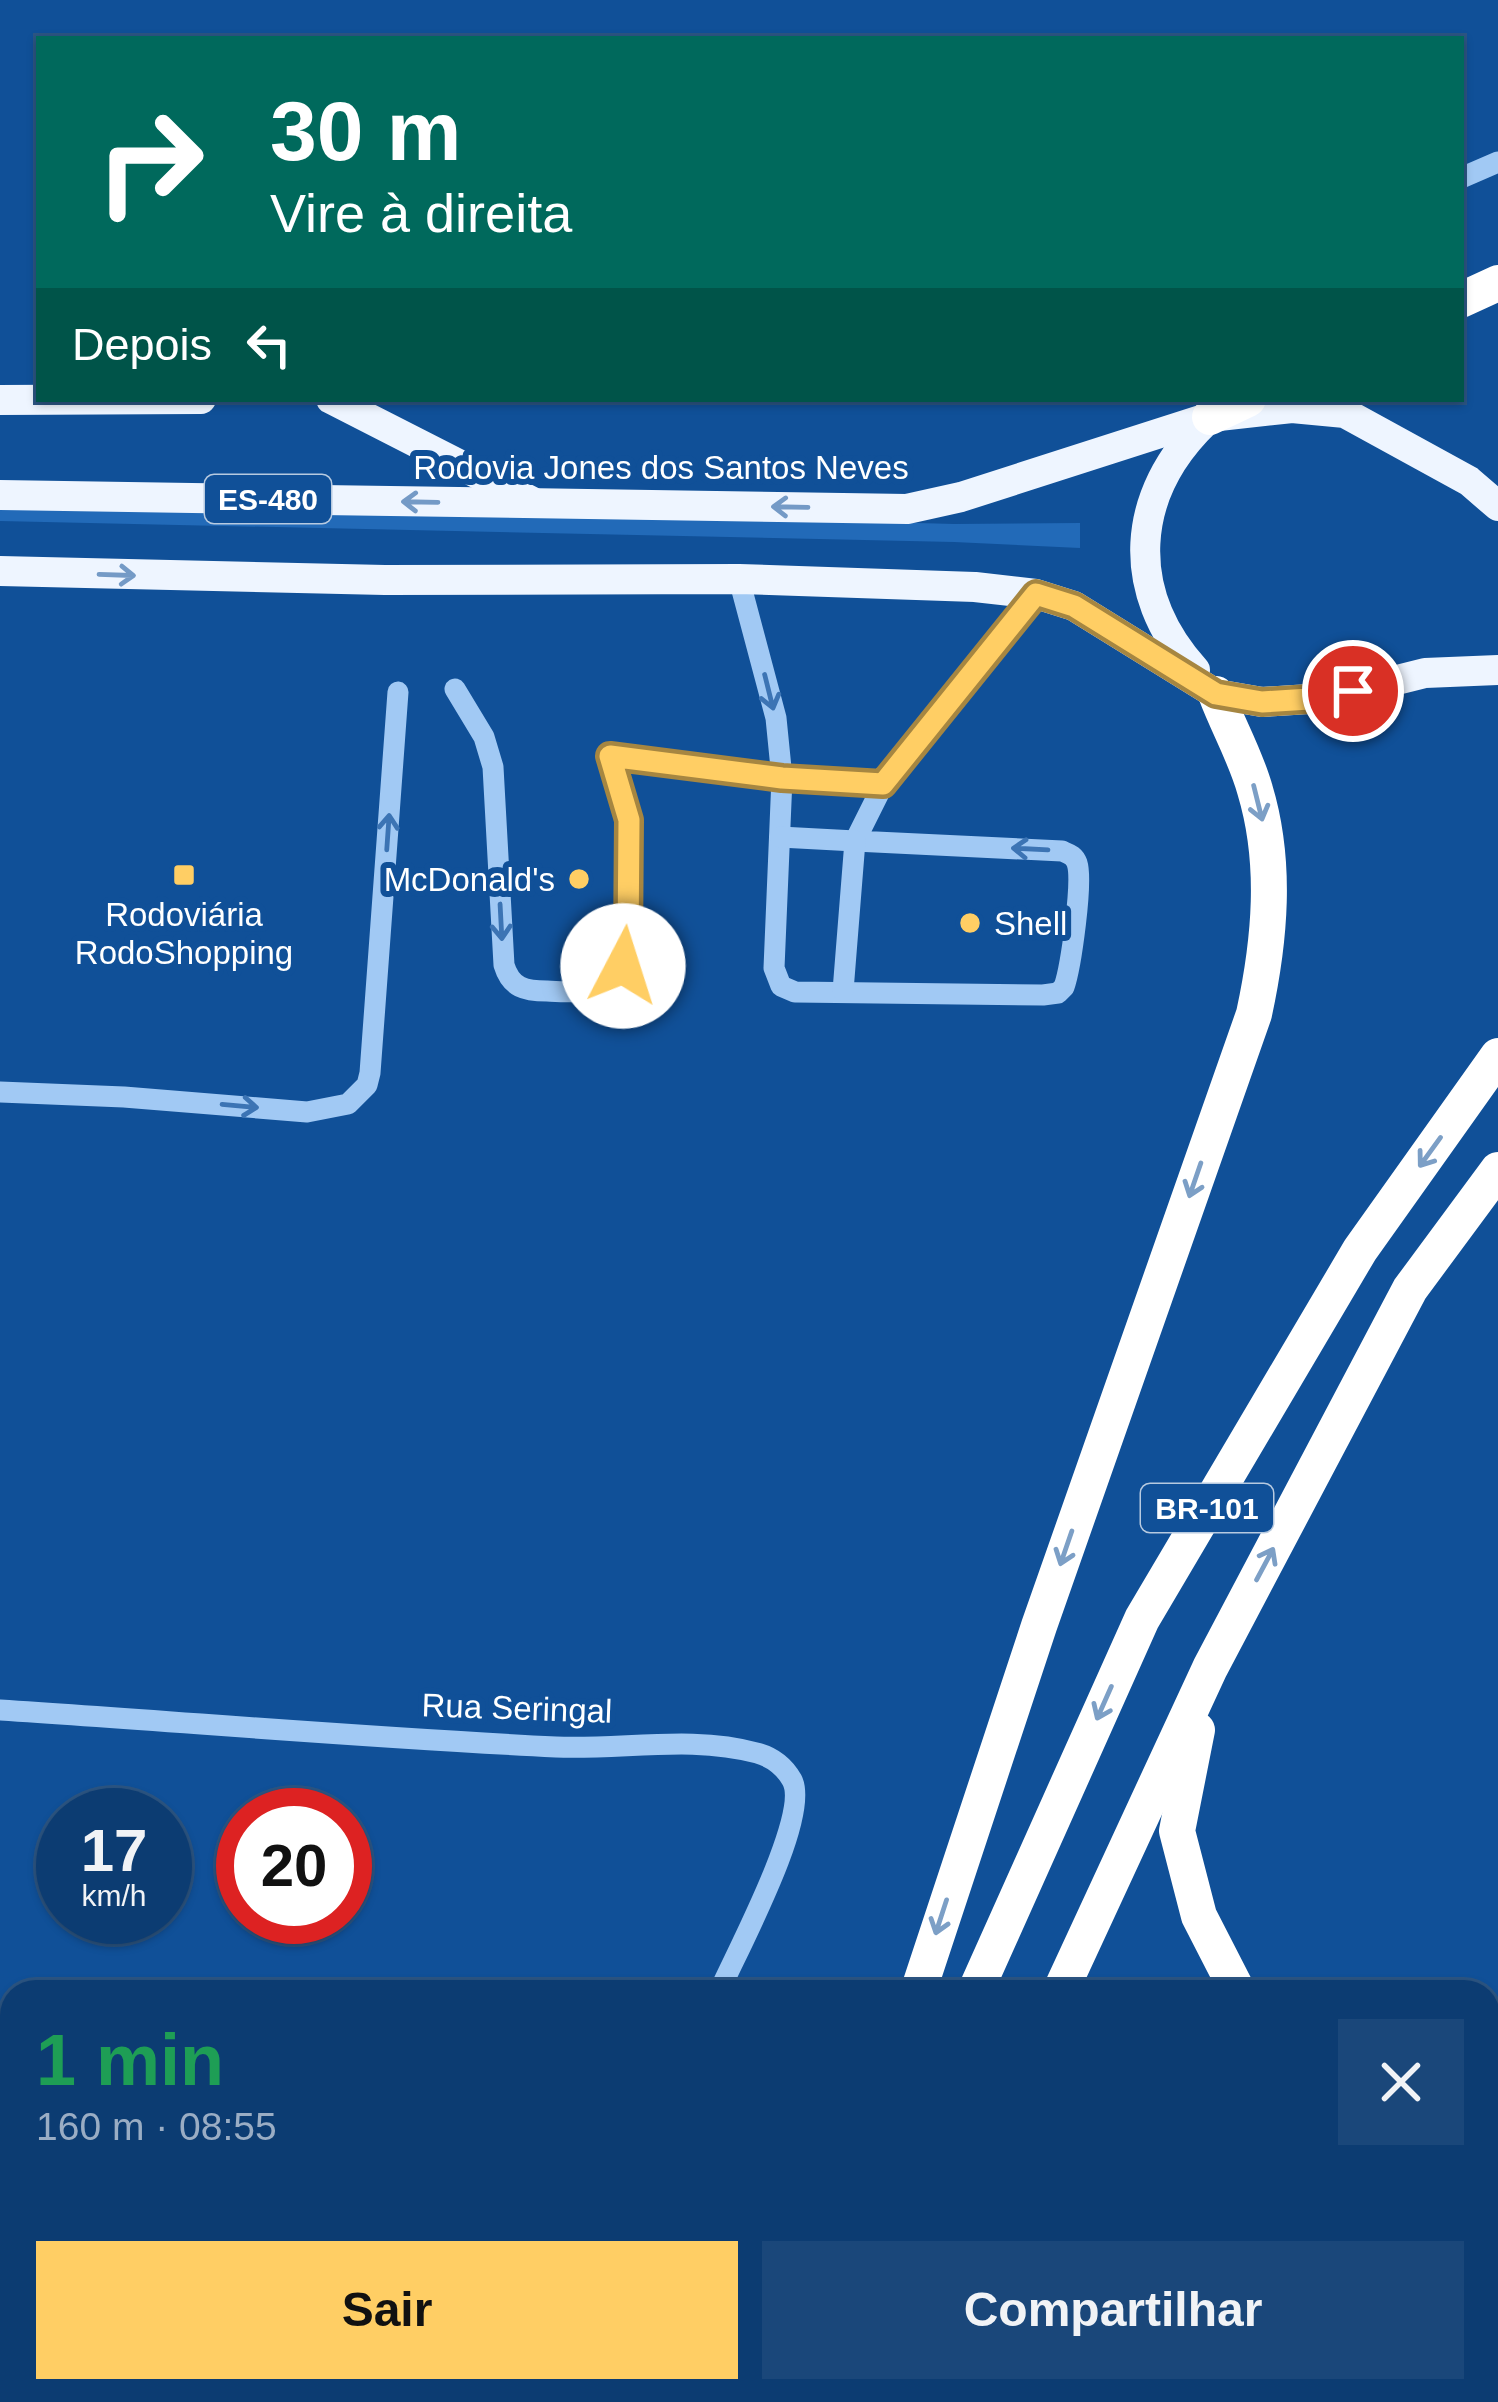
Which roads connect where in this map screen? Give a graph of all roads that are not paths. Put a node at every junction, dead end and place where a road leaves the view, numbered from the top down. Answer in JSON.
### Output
{"nodes":[{"id":1,"x":1498,"y":162,"type":"edge"},
{"id":2,"x":1464,"y":177,"type":"edge"},
{"id":3,"x":1498,"y":283,"type":"edge"},
{"id":4,"x":1464,"y":299,"type":"edge"},
{"id":5,"x":0,"y":400,"type":"edge"},
{"id":6,"x":36,"y":400,"type":"edge"},
{"id":7,"x":338,"y":402,"type":"edge"},
{"id":8,"x":1242,"y":402,"type":"edge"},
{"id":9,"x":1210,"y":417,"type":"junction"},
{"id":10,"x":0,"y":494,"type":"edge"},
{"id":11,"x":537,"y":504,"type":"junction"},
{"id":12,"x":1498,"y":506,"type":"edge"},
{"id":13,"x":0,"y":571,"type":"edge"},
{"id":14,"x":740,"y":579,"type":"junction"},
{"id":15,"x":1036,"y":594,"type":"junction"},
{"id":16,"x":1498,"y":670,"type":"edge"},
{"id":17,"x":454,"y":689,"type":"dead end"},
{"id":18,"x":398,"y":692,"type":"dead end"},
{"id":19,"x":1216,"y":694,"type":"junction"},
{"id":20,"x":782,"y":778,"type":"junction"},
{"id":21,"x":883,"y":784,"type":"junction"},
{"id":22,"x":780,"y":836,"type":"junction"},
{"id":23,"x":855,"y":841,"type":"junction"},
{"id":24,"x":843,"y":992,"type":"junction"},
{"id":25,"x":1498,"y":1056,"type":"edge"},
{"id":26,"x":0,"y":1092,"type":"edge"},
{"id":27,"x":1498,"y":1170,"type":"edge"},
{"id":28,"x":1210,"y":1668,"type":"junction"},
{"id":29,"x":0,"y":1710,"type":"edge"},
{"id":30,"x":724,"y":1980,"type":"edge"},
{"id":31,"x":922,"y":1980,"type":"edge"},
{"id":32,"x":980,"y":1980,"type":"edge"},
{"id":33,"x":1066,"y":1980,"type":"edge"},
{"id":34,"x":1232,"y":1980,"type":"edge"}],
"edges":[{"from":1,"to":2,"type":"street"},
{"from":3,"to":4,"type":"highway"},
{"from":5,"to":6,"type":"main road"},
{"from":7,"to":11,"type":"main road"},
{"from":8,"to":9,"type":"highway"},
{"from":9,"to":11,"type":"main road","name":"Rodovia Jones dos Santos Neves","number":"ES-480","one_way":true},
{"from":9,"to":12,"type":"main road","name":"Rodovia Jones dos Santos Neves","number":"ES-480"},
{"from":9,"to":19,"type":"main road"},
{"from":11,"to":10,"type":"main road","name":"Rodovia Jones dos Santos Neves","number":"ES-480","one_way":true},
{"from":13,"to":14,"type":"main road","one_way":true},
{"from":14,"to":15,"type":"main road"},
{"from":14,"to":20,"type":"street","one_way":true},
{"from":15,"to":19,"type":"main road"},
{"from":15,"to":21,"type":"street"},
{"from":16,"to":19,"type":"main road"},
{"from":17,"to":20,"type":"street","one_way":true},
{"from":26,"to":18,"type":"street","one_way":true},
{"from":19,"to":31,"type":"highway","one_way":true},
{"from":20,"to":21,"type":"street"},
{"from":20,"to":22,"type":"street"},
{"from":21,"to":23,"type":"street"},
{"from":22,"to":23,"type":"street"},
{"from":22,"to":24,"type":"street"},
{"from":23,"to":24,"type":"street"},
{"from":24,"to":23,"type":"street","one_way":true},
{"from":25,"to":32,"type":"highway","number":"BR-101","one_way":true},
{"from":28,"to":27,"type":"highway","number":"BR-101","one_way":true},
{"from":28,"to":33,"type":"highway","number":"BR-101"},
{"from":28,"to":34,"type":"highway"},
{"from":29,"to":30,"type":"street","name":"Rua Seringal"}]}
